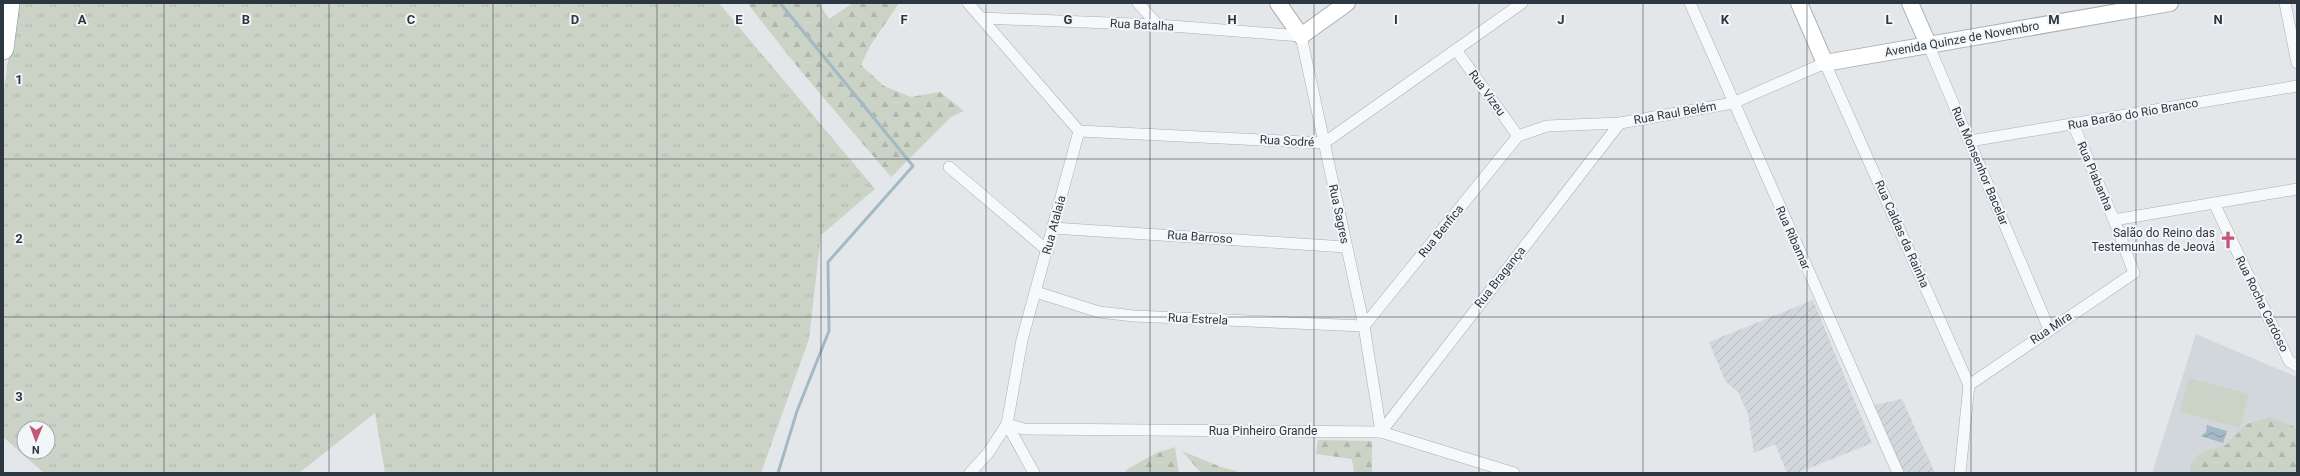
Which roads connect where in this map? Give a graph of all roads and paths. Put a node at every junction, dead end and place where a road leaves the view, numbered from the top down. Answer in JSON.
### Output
{"nodes":[{"id":1,"x":9,"y":3,"type":"edge"},
{"id":2,"x":968,"y":3,"type":"edge"},
{"id":3,"x":1138,"y":3,"type":"edge"},
{"id":4,"x":1278,"y":3,"type":"edge"},
{"id":5,"x":1347,"y":3,"type":"edge"},
{"id":6,"x":1522,"y":3,"type":"edge"},
{"id":7,"x":1690,"y":3,"type":"edge"},
{"id":8,"x":1799,"y":3,"type":"edge"},
{"id":9,"x":1910,"y":3,"type":"edge"},
{"id":10,"x":2170,"y":3,"type":"edge"},
{"id":11,"x":2286,"y":3,"type":"edge"},
{"id":12,"x":982,"y":18,"type":"junction"},
{"id":13,"x":1158,"y":26,"type":"junction"},
{"id":14,"x":1301,"y":36,"type":"junction"},
{"id":15,"x":1928,"y":44,"type":"junction"},
{"id":16,"x":3,"y":50,"type":"edge"},
{"id":17,"x":1456,"y":50,"type":"junction"},
{"id":18,"x":1825,"y":63,"type":"junction"},
{"id":19,"x":2297,"y":63,"type":"edge"},
{"id":20,"x":2297,"y":86,"type":"edge"},
{"id":21,"x":1732,"y":103,"type":"junction"},
{"id":22,"x":1620,"y":123,"type":"junction"},
{"id":23,"x":2073,"y":124,"type":"junction"},
{"id":24,"x":1079,"y":131,"type":"junction"},
{"id":25,"x":1518,"y":136,"type":"junction"},
{"id":26,"x":1970,"y":141,"type":"junction"},
{"id":27,"x":1324,"y":143,"type":"junction"},
{"id":28,"x":949,"y":167,"type":"dead end"},
{"id":29,"x":2297,"y":189,"type":"edge"},
{"id":30,"x":2214,"y":203,"type":"junction"},
{"id":31,"x":2114,"y":220,"type":"junction"},
{"id":32,"x":1053,"y":228,"type":"junction"},
{"id":33,"x":1346,"y":247,"type":"junction"},
{"id":34,"x":1048,"y":251,"type":"junction"},
{"id":35,"x":2134,"y":273,"type":"joint"},
{"id":36,"x":1036,"y":292,"type":"junction"},
{"id":37,"x":1364,"y":326,"type":"junction"},
{"id":38,"x":2049,"y":329,"type":"junction"},
{"id":39,"x":2293,"y":363,"type":"edge"},
{"id":40,"x":1969,"y":385,"type":"junction"},
{"id":41,"x":1007,"y":424,"type":"junction"},
{"id":42,"x":1381,"y":432,"type":"junction"},
{"id":43,"x":970,"y":473,"type":"edge"},
{"id":44,"x":1034,"y":473,"type":"edge"},
{"id":45,"x":1514,"y":473,"type":"edge"},
{"id":46,"x":1898,"y":473,"type":"edge"},
{"id":47,"x":1960,"y":473,"type":"edge"}],
"edges":[{"from":1,"to":16,"type":"highway"},
{"from":2,"to":12,"type":"street"},
{"from":3,"to":13,"type":"street"},
{"from":4,"to":14,"type":"street","name":"Rua Sagres"},
{"from":5,"to":14,"type":"street"},
{"from":6,"to":17,"type":"street","name":"Rua Sodré"},
{"from":7,"to":21,"type":"street","name":"Rua Ribamar"},
{"from":8,"to":18,"type":"street","name":"Rua Caldas da Rainha"},
{"from":9,"to":15,"type":"street","name":"Rua Monsenhor Bacelar"},
{"from":10,"to":15,"type":"street","name":"Avenida Quinze de Novembro"},
{"from":11,"to":19,"type":"street"},
{"from":12,"to":13,"type":"street","name":"Rua Batalha"},
{"from":12,"to":24,"type":"street"},
{"from":13,"to":14,"type":"street","name":"Rua Batalha"},
{"from":14,"to":27,"type":"street","name":"Rua Sagres"},
{"from":15,"to":18,"type":"street","name":"Avenida Quinze de Novembro"},
{"from":15,"to":26,"type":"street","name":"Rua Monsenhor Bacelar"},
{"from":17,"to":25,"type":"street","name":"Rua Vizeu"},
{"from":17,"to":27,"type":"street","name":"Rua Sodré"},
{"from":18,"to":21,"type":"street","name":"Rua Raul Belém"},
{"from":18,"to":40,"type":"street","name":"Rua Caldas da Rainha"},
{"from":20,"to":23,"type":"street","name":"Rua Barão do Rio Branco"},
{"from":21,"to":22,"type":"street","name":"Rua Raul Belém"},
{"from":21,"to":46,"type":"street","name":"Rua Ribamar"},
{"from":22,"to":25,"type":"street","name":"Rua Raul Belém"},
{"from":22,"to":42,"type":"street","name":"Rua Bragança"},
{"from":23,"to":26,"type":"street","name":"Rua Barão do Rio Branco"},
{"from":23,"to":31,"type":"street","name":"Rua Piabanha"},
{"from":24,"to":27,"type":"street","name":"Rua Sodré"},
{"from":24,"to":32,"type":"street","name":"Rua Atalaia"},
{"from":25,"to":37,"type":"street","name":"Rua Benfica"},
{"from":26,"to":38,"type":"street","name":"Rua Monsenhor Bacelar"},
{"from":27,"to":33,"type":"street","name":"Rua Sagres"},
{"from":28,"to":34,"type":"street"},
{"from":29,"to":30,"type":"street"},
{"from":30,"to":31,"type":"street"},
{"from":30,"to":39,"type":"street","name":"Rua Rocha Cardoso"},
{"from":31,"to":35,"type":"street","name":"Rua Piabanha"},
{"from":32,"to":33,"type":"street","name":"Rua Barroso"},
{"from":32,"to":34,"type":"street","name":"Rua Atalaia"},
{"from":33,"to":37,"type":"street","name":"Rua Sagres"},
{"from":34,"to":36,"type":"street","name":"Rua Atalaia"},
{"from":35,"to":38,"type":"street","name":"Rua Mira"},
{"from":36,"to":37,"type":"street","name":"Rua Estrela"},
{"from":36,"to":41,"type":"street","name":"Rua Atalaia"},
{"from":37,"to":42,"type":"street","name":"Rua Sagres"},
{"from":38,"to":40,"type":"street","name":"Rua Mira"},
{"from":40,"to":47,"type":"street","name":"Rua Caldas da Rainha"},
{"from":41,"to":42,"type":"street","name":"Rua Pinheiro Grande"},
{"from":41,"to":43,"type":"street","name":"Rua Atalaia"},
{"from":41,"to":44,"type":"street"},
{"from":42,"to":45,"type":"street","name":"Rua Pinheiro Grande"}]}
